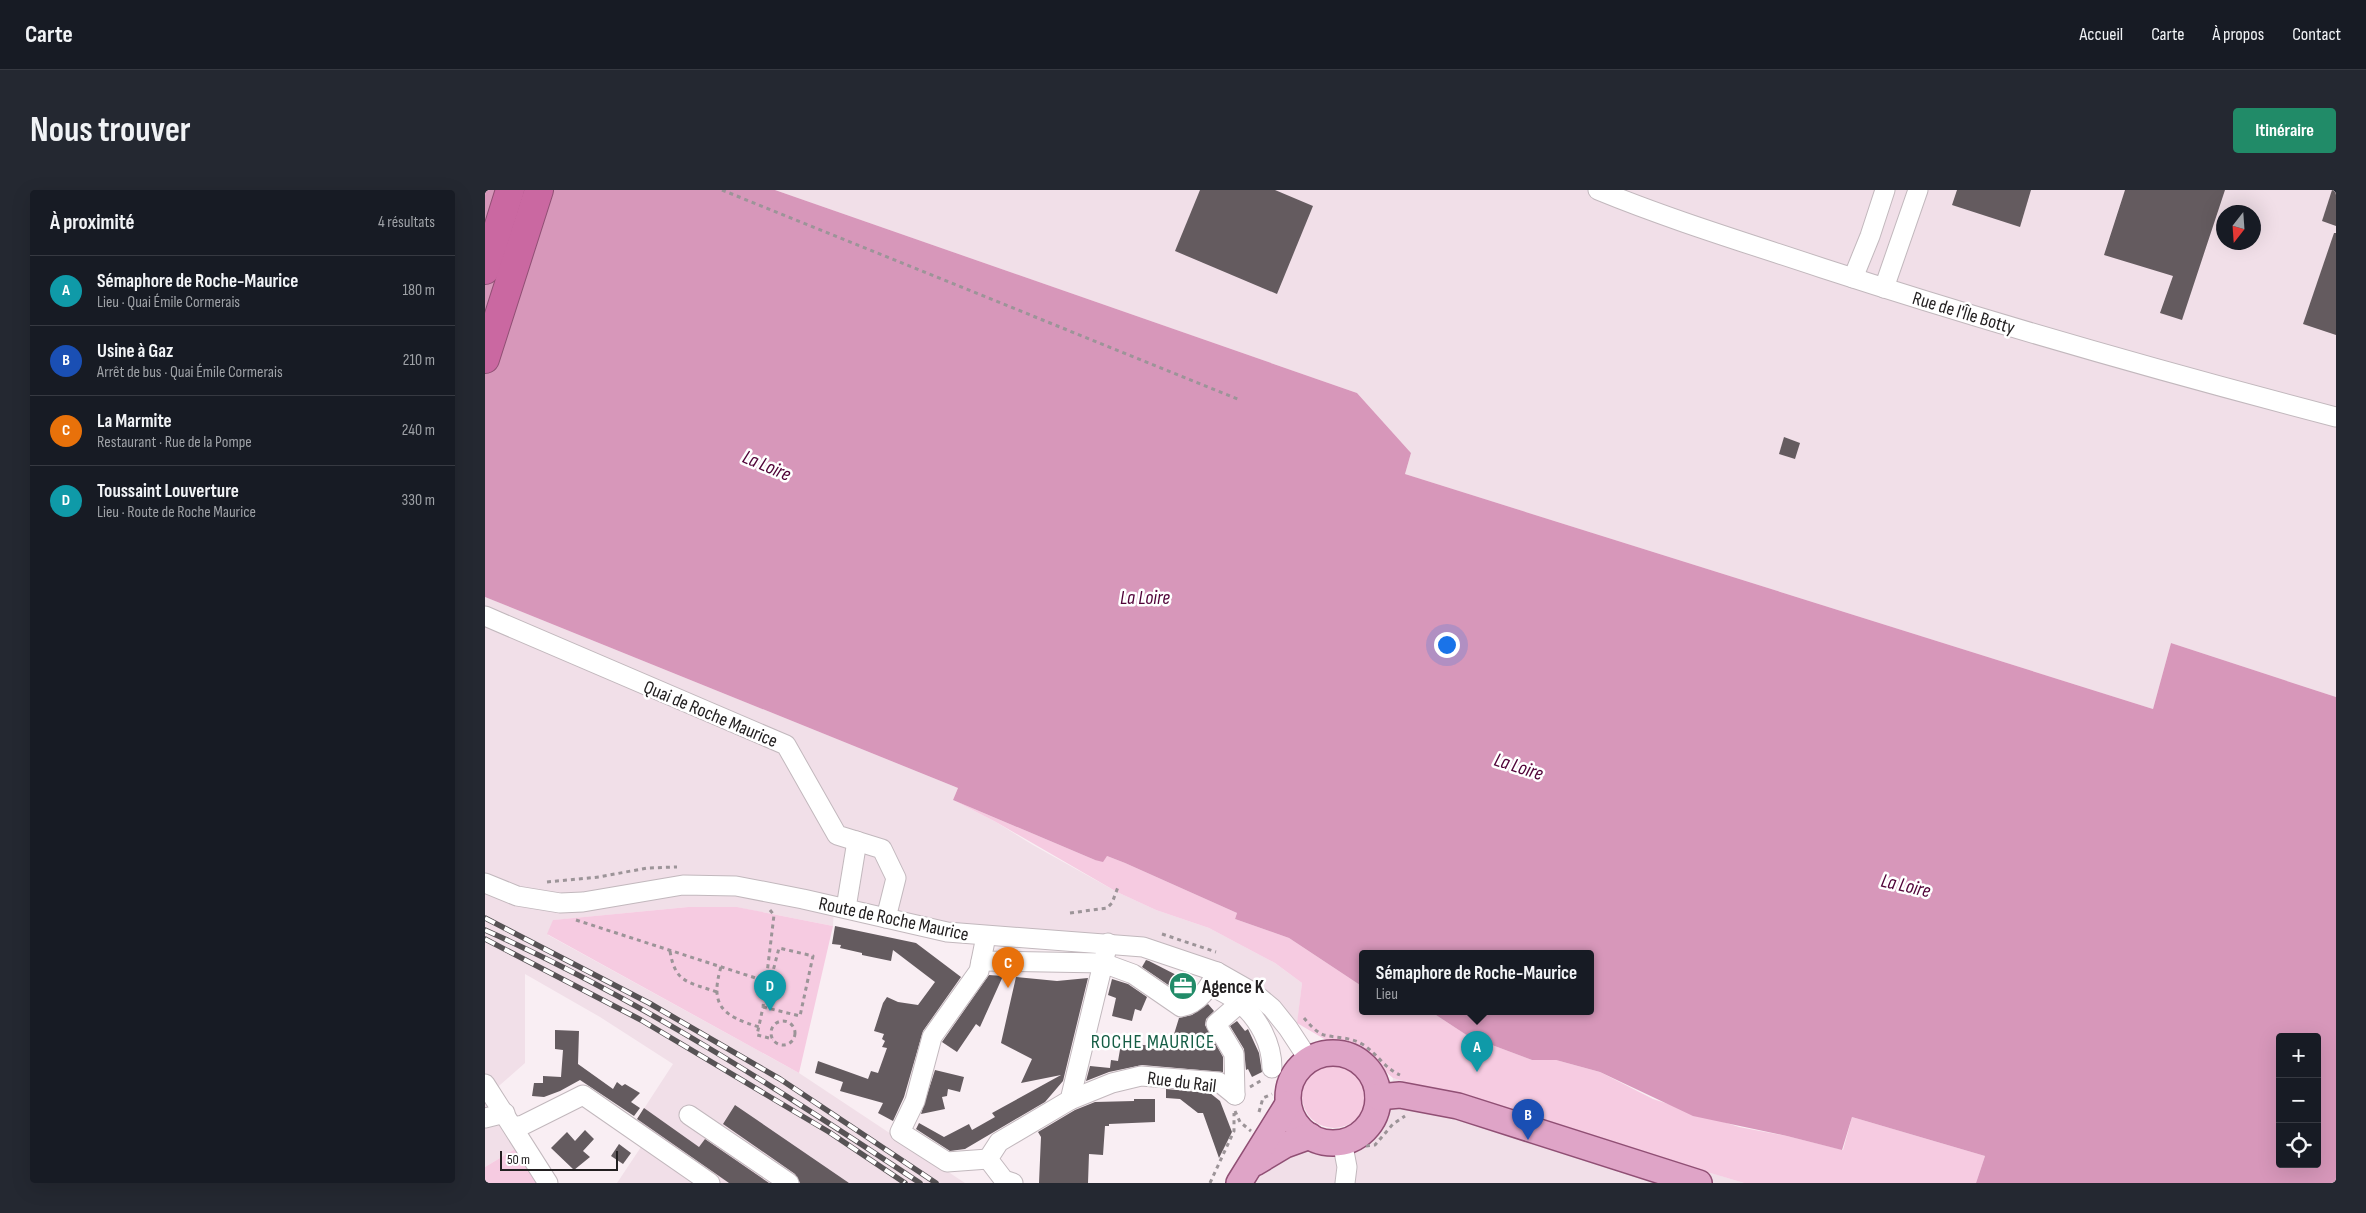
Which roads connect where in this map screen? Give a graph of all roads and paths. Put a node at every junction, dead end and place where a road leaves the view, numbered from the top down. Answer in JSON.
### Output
{"nodes":[{"id":1,"x":511,"y":190,"type":"edge"},
{"id":2,"x":539,"y":190,"type":"edge"},
{"id":3,"x":722,"y":190,"type":"edge"},
{"id":4,"x":1598,"y":190,"type":"edge"},
{"id":5,"x":1885,"y":190,"type":"edge"},
{"id":6,"x":1918,"y":190,"type":"edge"},
{"id":7,"x":485,"y":270,"type":"edge"},
{"id":8,"x":1853,"y":278,"type":"junction"},
{"id":9,"x":1884,"y":288,"type":"junction"},
{"id":10,"x":485,"y":359,"type":"edge"},
{"id":11,"x":1240,"y":400,"type":"dead end"},
{"id":12,"x":2336,"y":417,"type":"edge"},
{"id":13,"x":485,"y":616,"type":"edge"},
{"id":14,"x":857,"y":841,"type":"junction"},
{"id":15,"x":647,"y":868,"type":"dead end"},
{"id":16,"x":540,"y":882,"type":"dead end"},
{"id":17,"x":485,"y":883,"type":"edge"},
{"id":18,"x":1118,"y":887,"type":"dead end"},
{"id":19,"x":754,"y":889,"type":"junction"},
{"id":20,"x":846,"y":908,"type":"junction"},
{"id":21,"x":1070,"y":913,"type":"dead end"},
{"id":22,"x":886,"y":918,"type":"junction"},
{"id":23,"x":571,"y":919,"type":"dead end"},
{"id":24,"x":986,"y":936,"type":"junction"},
{"id":25,"x":1108,"y":943,"type":"junction"},
{"id":26,"x":670,"y":950,"type":"junction"},
{"id":27,"x":981,"y":961,"type":"junction"},
{"id":28,"x":1103,"y":963,"type":"junction"},
{"id":29,"x":721,"y":967,"type":"junction"},
{"id":30,"x":1214,"y":978,"type":"junction"},
{"id":31,"x":765,"y":981,"type":"junction"},
{"id":32,"x":717,"y":992,"type":"junction"},
{"id":33,"x":1240,"y":1003,"type":"junction"},
{"id":34,"x":763,"y":1007,"type":"junction"},
{"id":35,"x":789,"y":1014,"type":"junction"},
{"id":36,"x":787,"y":1022,"type":"junction"},
{"id":37,"x":759,"y":1027,"type":"junction"},
{"id":38,"x":773,"y":1039,"type":"junction"},
{"id":39,"x":1309,"y":1060,"type":"junction"},
{"id":40,"x":1272,"y":1068,"type":"joint"},
{"id":41,"x":485,"y":1084,"type":"edge"},
{"id":42,"x":1377,"y":1097,"type":"junction"},
{"id":43,"x":1070,"y":1100,"type":"junction"},
{"id":44,"x":1235,"y":1104,"type":"junction"},
{"id":45,"x":1288,"y":1104,"type":"junction"},
{"id":46,"x":689,"y":1115,"type":"dead end"},
{"id":47,"x":1406,"y":1116,"type":"dead end"},
{"id":48,"x":485,"y":1118,"type":"edge"},
{"id":49,"x":509,"y":1120,"type":"junction"},
{"id":50,"x":1240,"y":1122,"type":"dead end"},
{"id":51,"x":1253,"y":1132,"type":"dead end"},
{"id":52,"x":1310,"y":1136,"type":"junction"},
{"id":53,"x":1349,"y":1139,"type":"junction"},
{"id":54,"x":1612,"y":1156,"type":"junction"},
{"id":55,"x":988,"y":1159,"type":"junction"},
{"id":56,"x":1245,"y":1175,"type":"edge"},
{"id":57,"x":549,"y":1183,"type":"edge"},
{"id":58,"x":710,"y":1183,"type":"edge"},
{"id":59,"x":789,"y":1183,"type":"edge"},
{"id":60,"x":1013,"y":1183,"type":"edge"},
{"id":61,"x":1210,"y":1183,"type":"edge"},
{"id":62,"x":1345,"y":1183,"type":"edge"},
{"id":63,"x":1659,"y":1183,"type":"edge"},
{"id":64,"x":1699,"y":1183,"type":"edge"}],
"edges":[{"from":1,"to":7,"type":"highway"},
{"from":2,"to":10,"type":"highway"},
{"from":3,"to":11,"type":"path"},
{"from":4,"to":8,"type":"street","name":"Rue de l'Île Botty"},
{"from":5,"to":8,"type":"street"},
{"from":6,"to":9,"type":"street"},
{"from":8,"to":9,"type":"street","name":"Rue de l'Île Botty"},
{"from":9,"to":12,"type":"street","name":"Rue de l'Île Botty"},
{"from":13,"to":14,"type":"street","name":"Quai de Roche Maurice"},
{"from":14,"to":20,"type":"street"},
{"from":14,"to":22,"type":"street","name":"Quai de Roche Maurice"},
{"from":15,"to":16,"type":"path"},
{"from":17,"to":19,"type":"street","name":"Route de Roche Maurice"},
{"from":18,"to":21,"type":"path"},
{"from":19,"to":20,"type":"street","name":"Route de Roche Maurice"},
{"from":19,"to":31,"type":"path"},
{"from":20,"to":22,"type":"street","name":"Route de Roche Maurice"},
{"from":22,"to":24,"type":"street","name":"Route de Roche Maurice"},
{"from":23,"to":26,"type":"path"},
{"from":24,"to":25,"type":"street","name":"Route de Roche Maurice"},
{"from":24,"to":27,"type":"street"},
{"from":25,"to":28,"type":"street"},
{"from":25,"to":30,"type":"street","name":"Route de Roche Maurice"},
{"from":26,"to":29,"type":"path"},
{"from":26,"to":32,"type":"path"},
{"from":27,"to":28,"type":"street"},
{"from":27,"to":55,"type":"street"},
{"from":28,"to":30,"type":"street"},
{"from":28,"to":43,"type":"street"},
{"from":29,"to":31,"type":"path"},
{"from":29,"to":32,"type":"path"},
{"from":30,"to":33,"type":"street","name":"Route de Roche Maurice"},
{"from":30,"to":39,"type":"street","name":"Route de Roche Maurice"},
{"from":31,"to":34,"type":"path"},
{"from":31,"to":35,"type":"path"},
{"from":32,"to":37,"type":"path"},
{"from":33,"to":40,"type":"street","name":"Route de Roche Maurice"},
{"from":33,"to":44,"type":"street"},
{"from":34,"to":35,"type":"path"},
{"from":34,"to":37,"type":"path"},
{"from":35,"to":36,"type":"path"},
{"from":36,"to":38,"type":"path"},
{"from":36,"to":38,"type":"path"},
{"from":37,"to":38,"type":"path"},
{"from":39,"to":42,"type":"main road"},
{"from":39,"to":45,"type":"main road"},
{"from":40,"to":44,"type":"path"},
{"from":41,"to":49,"type":"street"},
{"from":42,"to":53,"type":"main road"},
{"from":42,"to":54,"type":"main road"},
{"from":43,"to":44,"type":"street","name":"Rue du Rail"},
{"from":43,"to":55,"type":"street","name":"Rue du Rail"},
{"from":44,"to":61,"type":"path"},
{"from":45,"to":52,"type":"main road"},
{"from":45,"to":56,"type":"main road"},
{"from":46,"to":59,"type":"street"},
{"from":47,"to":53,"type":"path"},
{"from":48,"to":49,"type":"street"},
{"from":49,"to":57,"type":"street"},
{"from":49,"to":58,"type":"street"},
{"from":50,"to":51,"type":"path"},
{"from":52,"to":53,"type":"main road"},
{"from":52,"to":56,"type":"main road"},
{"from":53,"to":62,"type":"street"},
{"from":54,"to":63,"type":"street"},
{"from":54,"to":64,"type":"main road"},
{"from":55,"to":60,"type":"street"}]}
